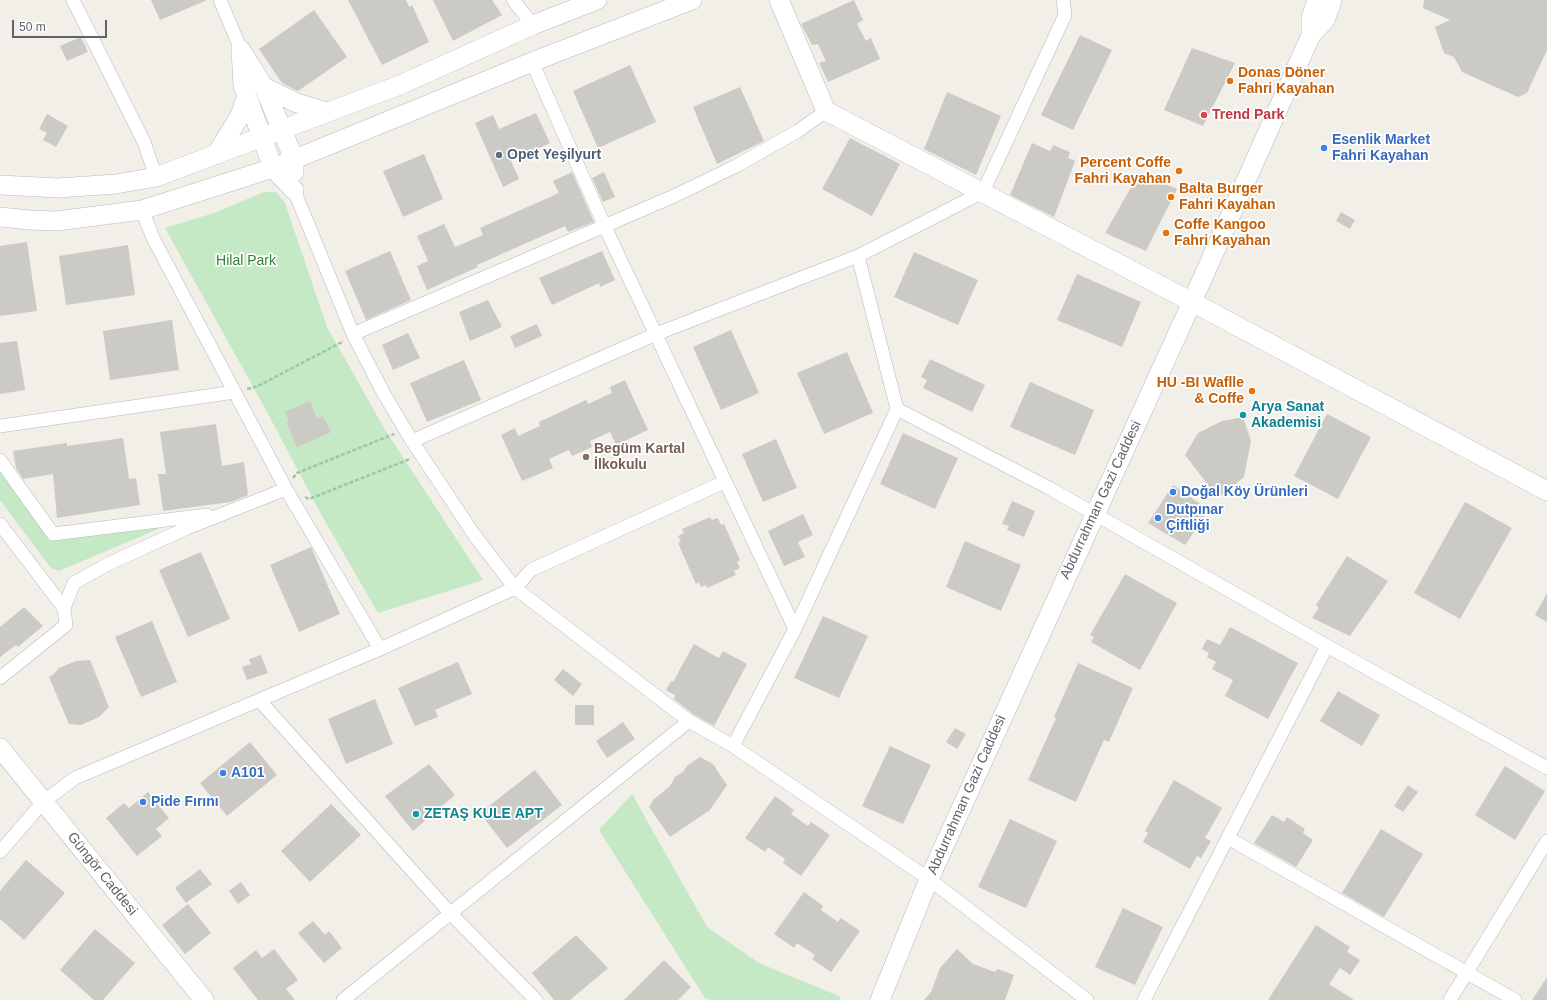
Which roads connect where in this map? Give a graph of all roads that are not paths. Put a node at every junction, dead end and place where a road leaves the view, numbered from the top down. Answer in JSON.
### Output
{"nodes":[{"id":1,"x":73,"y":0,"type":"edge"},
{"id":2,"x":220,"y":0,"type":"edge"},
{"id":3,"x":513,"y":0,"type":"edge"},
{"id":4,"x":597,"y":0,"type":"edge"},
{"id":5,"x":692,"y":0,"type":"edge"},
{"id":6,"x":780,"y":0,"type":"edge"},
{"id":7,"x":1063,"y":0,"type":"edge"},
{"id":8,"x":1317,"y":0,"type":"edge"},
{"id":9,"x":1332,"y":0,"type":"edge"},
{"id":10,"x":533,"y":25,"type":"junction"},
{"id":11,"x":1311,"y":35,"type":"junction"},
{"id":12,"x":241,"y":50,"type":"junction"},
{"id":13,"x":532,"y":62,"type":"junction"},
{"id":14,"x":264,"y":87,"type":"junction"},
{"id":15,"x":247,"y":96,"type":"junction"},
{"id":16,"x":826,"y":111,"type":"junction"},
{"id":17,"x":327,"y":112,"type":"junction"},
{"id":18,"x":282,"y":129,"type":"junction"},
{"id":19,"x":262,"y":137,"type":"junction"},
{"id":20,"x":216,"y":154,"type":"junction"},
{"id":21,"x":294,"y":159,"type":"junction"},
{"id":22,"x":274,"y":168,"type":"junction"},
{"id":23,"x":156,"y":177,"type":"junction"},
{"id":24,"x":0,"y":185,"type":"edge"},
{"id":25,"x":294,"y":190,"type":"junction"},
{"id":26,"x":983,"y":192,"type":"junction"},
{"id":27,"x":142,"y":210,"type":"junction"},
{"id":28,"x":0,"y":217,"type":"edge"},
{"id":29,"x":605,"y":226,"type":"junction"},
{"id":30,"x":858,"y":256,"type":"junction"},
{"id":31,"x":1192,"y":302,"type":"junction"},
{"id":32,"x":353,"y":334,"type":"junction"},
{"id":33,"x":656,"y":334,"type":"junction"},
{"id":34,"x":235,"y":392,"type":"junction"},
{"id":35,"x":897,"y":408,"type":"junction"},
{"id":36,"x":0,"y":426,"type":"edge"},
{"id":37,"x":412,"y":441,"type":"junction"},
{"id":38,"x":0,"y":460,"type":"edge"},
{"id":39,"x":724,"y":482,"type":"junction"},
{"id":40,"x":286,"y":489,"type":"junction"},
{"id":41,"x":1547,"y":491,"type":"edge"},
{"id":42,"x":225,"y":513,"type":"junction"},
{"id":43,"x":1095,"y":513,"type":"junction"},
{"id":44,"x":0,"y":524,"type":"edge"},
{"id":45,"x":515,"y":588,"type":"junction"},
{"id":46,"x":64,"y":608,"type":"junction"},
{"id":47,"x":794,"y":629,"type":"junction"},
{"id":48,"x":1327,"y":646,"type":"junction"},
{"id":49,"x":380,"y":649,"type":"junction"},
{"id":50,"x":0,"y":678,"type":"edge"},
{"id":51,"x":260,"y":700,"type":"junction"},
{"id":52,"x":689,"y":721,"type":"junction"},
{"id":53,"x":733,"y":746,"type":"junction"},
{"id":54,"x":0,"y":748,"type":"edge"},
{"id":55,"x":1547,"y":768,"type":"edge"},
{"id":56,"x":43,"y":802,"type":"junction"},
{"id":57,"x":1228,"y":838,"type":"junction"},
{"id":58,"x":1547,"y":841,"type":"edge"},
{"id":59,"x":0,"y":852,"type":"edge"},
{"id":60,"x":929,"y":879,"type":"junction"},
{"id":61,"x":450,"y":914,"type":"junction"},
{"id":62,"x":1466,"y":974,"type":"junction"},
{"id":63,"x":204,"y":1000,"type":"edge"},
{"id":64,"x":343,"y":1000,"type":"edge"},
{"id":65,"x":536,"y":1000,"type":"edge"},
{"id":66,"x":880,"y":1000,"type":"edge"},
{"id":67,"x":1087,"y":1000,"type":"edge"},
{"id":68,"x":1144,"y":1000,"type":"edge"},
{"id":69,"x":1450,"y":1000,"type":"edge"},
{"id":70,"x":1515,"y":1000,"type":"edge"}],
"edges":[{"from":1,"to":23,"type":"street"},
{"from":2,"to":12,"type":"street"},
{"from":3,"to":10,"type":"street"},
{"from":4,"to":10,"type":"main road"},
{"from":5,"to":13,"type":"main road"},
{"from":6,"to":16,"type":"main road"},
{"from":7,"to":26,"type":"street"},
{"from":8,"to":11,"type":"main road","name":"Abdurrahman Gazi Caddesi"},
{"from":9,"to":11,"type":"main road"},
{"from":10,"to":17,"type":"main road"},
{"from":11,"to":31,"type":"main road","name":"Abdurrahman Gazi Caddesi"},
{"from":12,"to":14,"type":"main road"},
{"from":12,"to":15,"type":"main road"},
{"from":13,"to":21,"type":"main road"},
{"from":13,"to":29,"type":"street"},
{"from":14,"to":17,"type":"main road"},
{"from":14,"to":18,"type":"main road"},
{"from":15,"to":19,"type":"main road"},
{"from":15,"to":20,"type":"main road"},
{"from":16,"to":26,"type":"main road"},
{"from":16,"to":29,"type":"street"},
{"from":17,"to":18,"type":"main road"},
{"from":18,"to":19,"type":"main road"},
{"from":18,"to":21,"type":"main road"},
{"from":19,"to":20,"type":"main road"},
{"from":19,"to":22,"type":"main road"},
{"from":20,"to":23,"type":"main road"},
{"from":21,"to":22,"type":"main road"},
{"from":21,"to":25,"type":"main road"},
{"from":22,"to":25,"type":"main road"},
{"from":22,"to":27,"type":"main road"},
{"from":23,"to":24,"type":"main road"},
{"from":25,"to":32,"type":"street"},
{"from":26,"to":30,"type":"street"},
{"from":26,"to":31,"type":"main road"},
{"from":27,"to":28,"type":"main road"},
{"from":27,"to":34,"type":"street"},
{"from":29,"to":32,"type":"street"},
{"from":29,"to":33,"type":"street"},
{"from":30,"to":33,"type":"street"},
{"from":30,"to":35,"type":"street"},
{"from":31,"to":41,"type":"main road"},
{"from":31,"to":43,"type":"main road","name":"Abdurrahman Gazi Caddesi"},
{"from":32,"to":37,"type":"street"},
{"from":33,"to":37,"type":"street"},
{"from":33,"to":39,"type":"street"},
{"from":34,"to":36,"type":"street"},
{"from":34,"to":40,"type":"street"},
{"from":35,"to":43,"type":"street"},
{"from":35,"to":47,"type":"street"},
{"from":37,"to":45,"type":"street"},
{"from":38,"to":42,"type":"street"},
{"from":39,"to":45,"type":"street"},
{"from":39,"to":47,"type":"street"},
{"from":40,"to":42,"type":"street"},
{"from":40,"to":49,"type":"street"},
{"from":42,"to":46,"type":"street"},
{"from":43,"to":48,"type":"street"},
{"from":43,"to":60,"type":"main road","name":"Abdurrahman Gazi Caddesi"},
{"from":44,"to":46,"type":"street"},
{"from":45,"to":49,"type":"street"},
{"from":45,"to":52,"type":"street"},
{"from":46,"to":50,"type":"street"},
{"from":47,"to":53,"type":"street"},
{"from":48,"to":55,"type":"street"},
{"from":48,"to":57,"type":"street"},
{"from":49,"to":51,"type":"street"},
{"from":51,"to":56,"type":"street"},
{"from":51,"to":61,"type":"street"},
{"from":52,"to":53,"type":"street"},
{"from":52,"to":61,"type":"street"},
{"from":53,"to":60,"type":"street"},
{"from":54,"to":56,"type":"main road","name":"Güngör Caddesi"},
{"from":56,"to":59,"type":"street"},
{"from":56,"to":63,"type":"main road","name":"Güngör Caddesi"},
{"from":57,"to":62,"type":"street"},
{"from":57,"to":68,"type":"street"},
{"from":58,"to":62,"type":"street"},
{"from":60,"to":66,"type":"main road","name":"Abdurrahman Gazi Caddesi"},
{"from":60,"to":67,"type":"street"},
{"from":61,"to":64,"type":"street"},
{"from":61,"to":65,"type":"street"},
{"from":62,"to":69,"type":"street"},
{"from":62,"to":70,"type":"street"}]}
